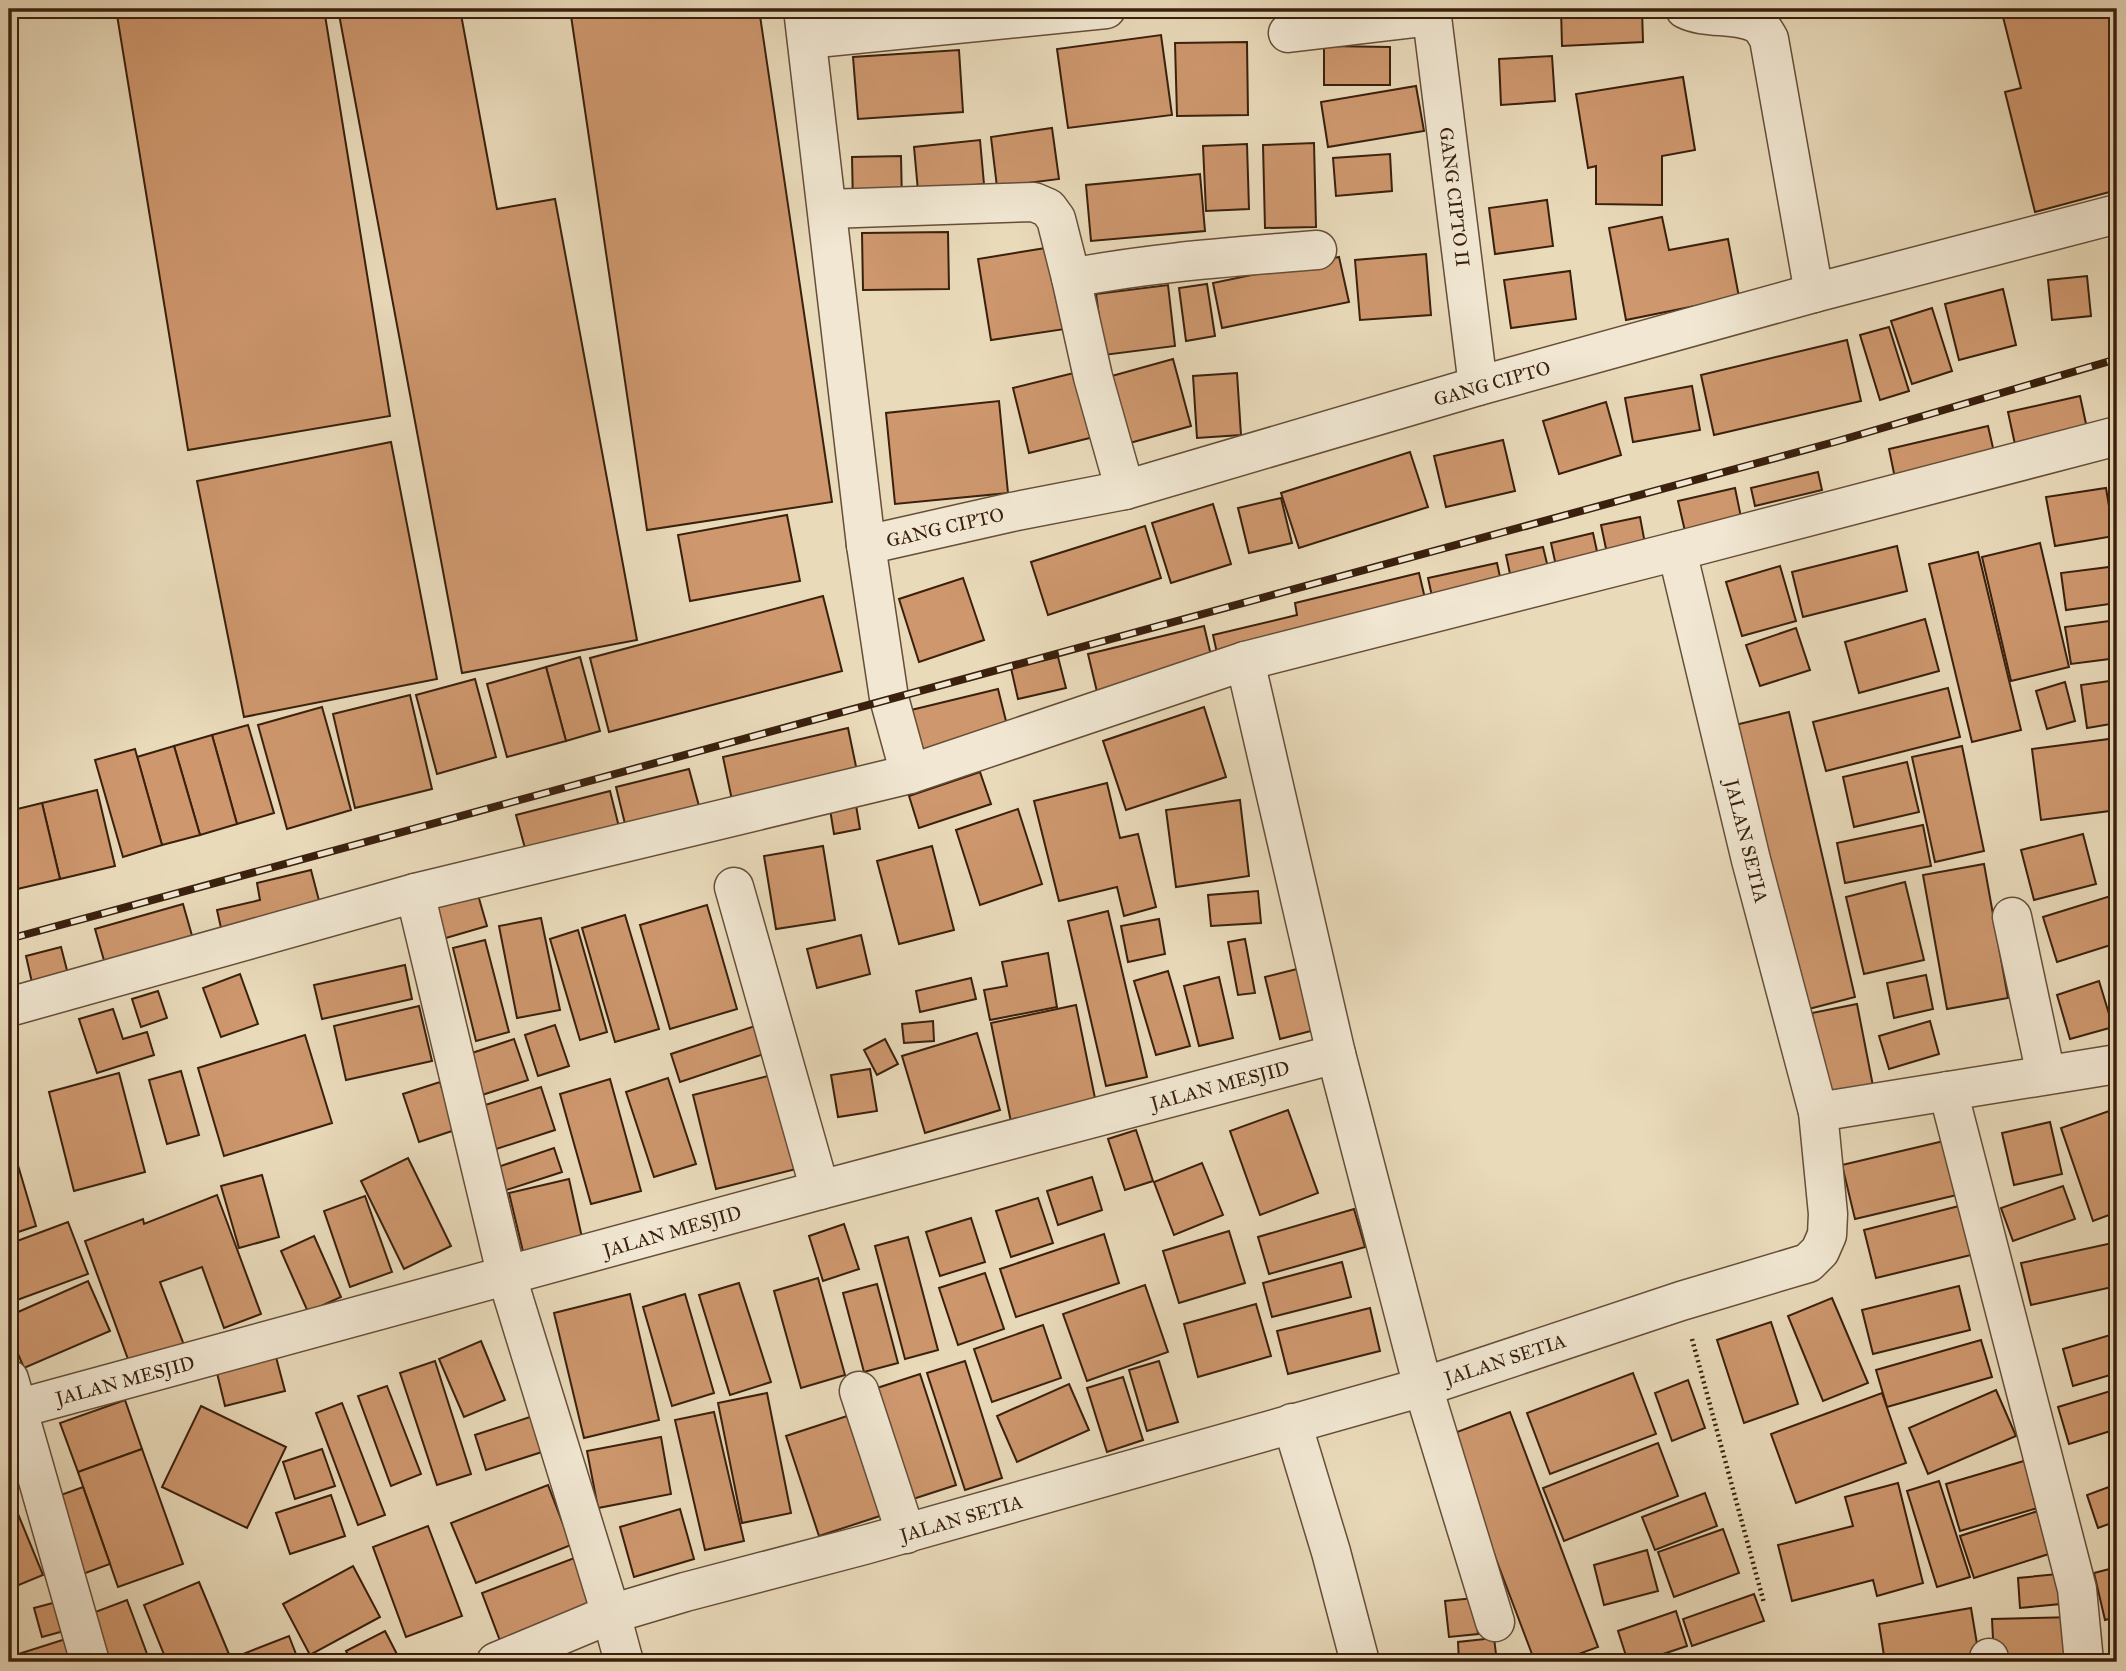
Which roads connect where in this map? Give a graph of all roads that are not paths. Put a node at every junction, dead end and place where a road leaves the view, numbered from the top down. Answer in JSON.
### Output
{"nodes":[{"id":1,"x":1106,"y":9,"type":"edge"},
{"id":2,"x":1685,"y":9,"type":"edge"},
{"id":3,"x":1432,"y":12,"type":"edge"},
{"id":4,"x":805,"y":24,"type":"edge"},
{"id":5,"x":1288,"y":33,"type":"dead end"},
{"id":6,"x":827,"y":209,"type":"junction"},
{"id":7,"x":2117,"y":214,"type":"edge"},
{"id":8,"x":1317,"y":250,"type":"dead end"},
{"id":9,"x":1071,"y":278,"type":"junction"},
{"id":10,"x":1814,"y":293,"type":"junction"},
{"id":11,"x":1479,"y":386,"type":"junction"},
{"id":12,"x":2117,"y":436,"type":"edge"},
{"id":13,"x":1125,"y":490,"type":"junction"},
{"id":14,"x":866,"y":545,"type":"junction"},
{"id":15,"x":1677,"y":551,"type":"junction"},
{"id":16,"x":1245,"y":661,"type":"junction"},
{"id":17,"x":910,"y":774,"type":"junction"},
{"id":18,"x":734,"y":887,"type":"dead end"},
{"id":19,"x":415,"y":894,"type":"junction"},
{"id":20,"x":2012,"y":917,"type":"dead end"},
{"id":21,"x":9,"y":1007,"type":"edge"},
{"id":22,"x":1336,"y":1054,"type":"junction"},
{"id":23,"x":2117,"y":1064,"type":"edge"},
{"id":24,"x":2046,"y":1076,"type":"junction"},
{"id":25,"x":1948,"y":1091,"type":"junction"},
{"id":26,"x":1818,"y":1112,"type":"junction"},
{"id":27,"x":821,"y":1190,"type":"junction"},
{"id":28,"x":508,"y":1277,"type":"junction"},
{"id":29,"x":1423,"y":1387,"type":"junction"},
{"id":30,"x":859,"y":1391,"type":"dead end"},
{"id":31,"x":11,"y":1400,"type":"edge"},
{"id":32,"x":1292,"y":1423,"type":"junction"},
{"id":33,"x":906,"y":1534,"type":"junction"},
{"id":34,"x":611,"y":1614,"type":"junction"},
{"id":35,"x":1495,"y":1622,"type":"dead end"},
{"id":36,"x":90,"y":1662,"type":"edge"},
{"id":37,"x":496,"y":1662,"type":"edge"},
{"id":38,"x":624,"y":1662,"type":"edge"},
{"id":39,"x":1360,"y":1662,"type":"edge"},
{"id":40,"x":2084,"y":1662,"type":"edge"}],
"edges":[{"from":1,"to":4,"type":"street"},
{"from":2,"to":10,"type":"street"},
{"from":3,"to":5,"type":"street"},
{"from":3,"to":11,"type":"street","name":"GANG CIPTO II"},
{"from":4,"to":6,"type":"street"},
{"from":6,"to":9,"type":"street"},
{"from":6,"to":14,"type":"street"},
{"from":7,"to":10,"type":"street","name":"GANG CIPTO"},
{"from":8,"to":9,"type":"street"},
{"from":9,"to":13,"type":"street"},
{"from":10,"to":11,"type":"street","name":"GANG CIPTO"},
{"from":11,"to":13,"type":"street","name":"GANG CIPTO"},
{"from":12,"to":15,"type":"street"},
{"from":13,"to":14,"type":"street","name":"GANG CIPTO"},
{"from":14,"to":17,"type":"street"},
{"from":15,"to":16,"type":"street"},
{"from":15,"to":26,"type":"street","name":"JALAN SETIA"},
{"from":16,"to":17,"type":"street"},
{"from":16,"to":22,"type":"street"},
{"from":17,"to":19,"type":"street"},
{"from":18,"to":27,"type":"street"},
{"from":19,"to":21,"type":"street"},
{"from":19,"to":28,"type":"street"},
{"from":20,"to":24,"type":"street"},
{"from":22,"to":27,"type":"street","name":"JALAN MESJID"},
{"from":22,"to":29,"type":"street"},
{"from":23,"to":24,"type":"street"},
{"from":24,"to":25,"type":"street"},
{"from":25,"to":26,"type":"street"},
{"from":25,"to":40,"type":"street"},
{"from":26,"to":29,"type":"street","name":"JALAN SETIA"},
{"from":27,"to":28,"type":"street","name":"JALAN MESJID"},
{"from":28,"to":31,"type":"street","name":"JALAN MESJID"},
{"from":28,"to":34,"type":"street"},
{"from":29,"to":32,"type":"street","name":"JALAN SETIA"},
{"from":29,"to":35,"type":"street"},
{"from":30,"to":33,"type":"street"},
{"from":31,"to":36,"type":"street"},
{"from":32,"to":33,"type":"street","name":"JALAN SETIA"},
{"from":32,"to":39,"type":"street"},
{"from":33,"to":34,"type":"street","name":"JALAN SETIA"},
{"from":34,"to":37,"type":"street","name":"JALAN SETIA"},
{"from":34,"to":38,"type":"street"}]}
